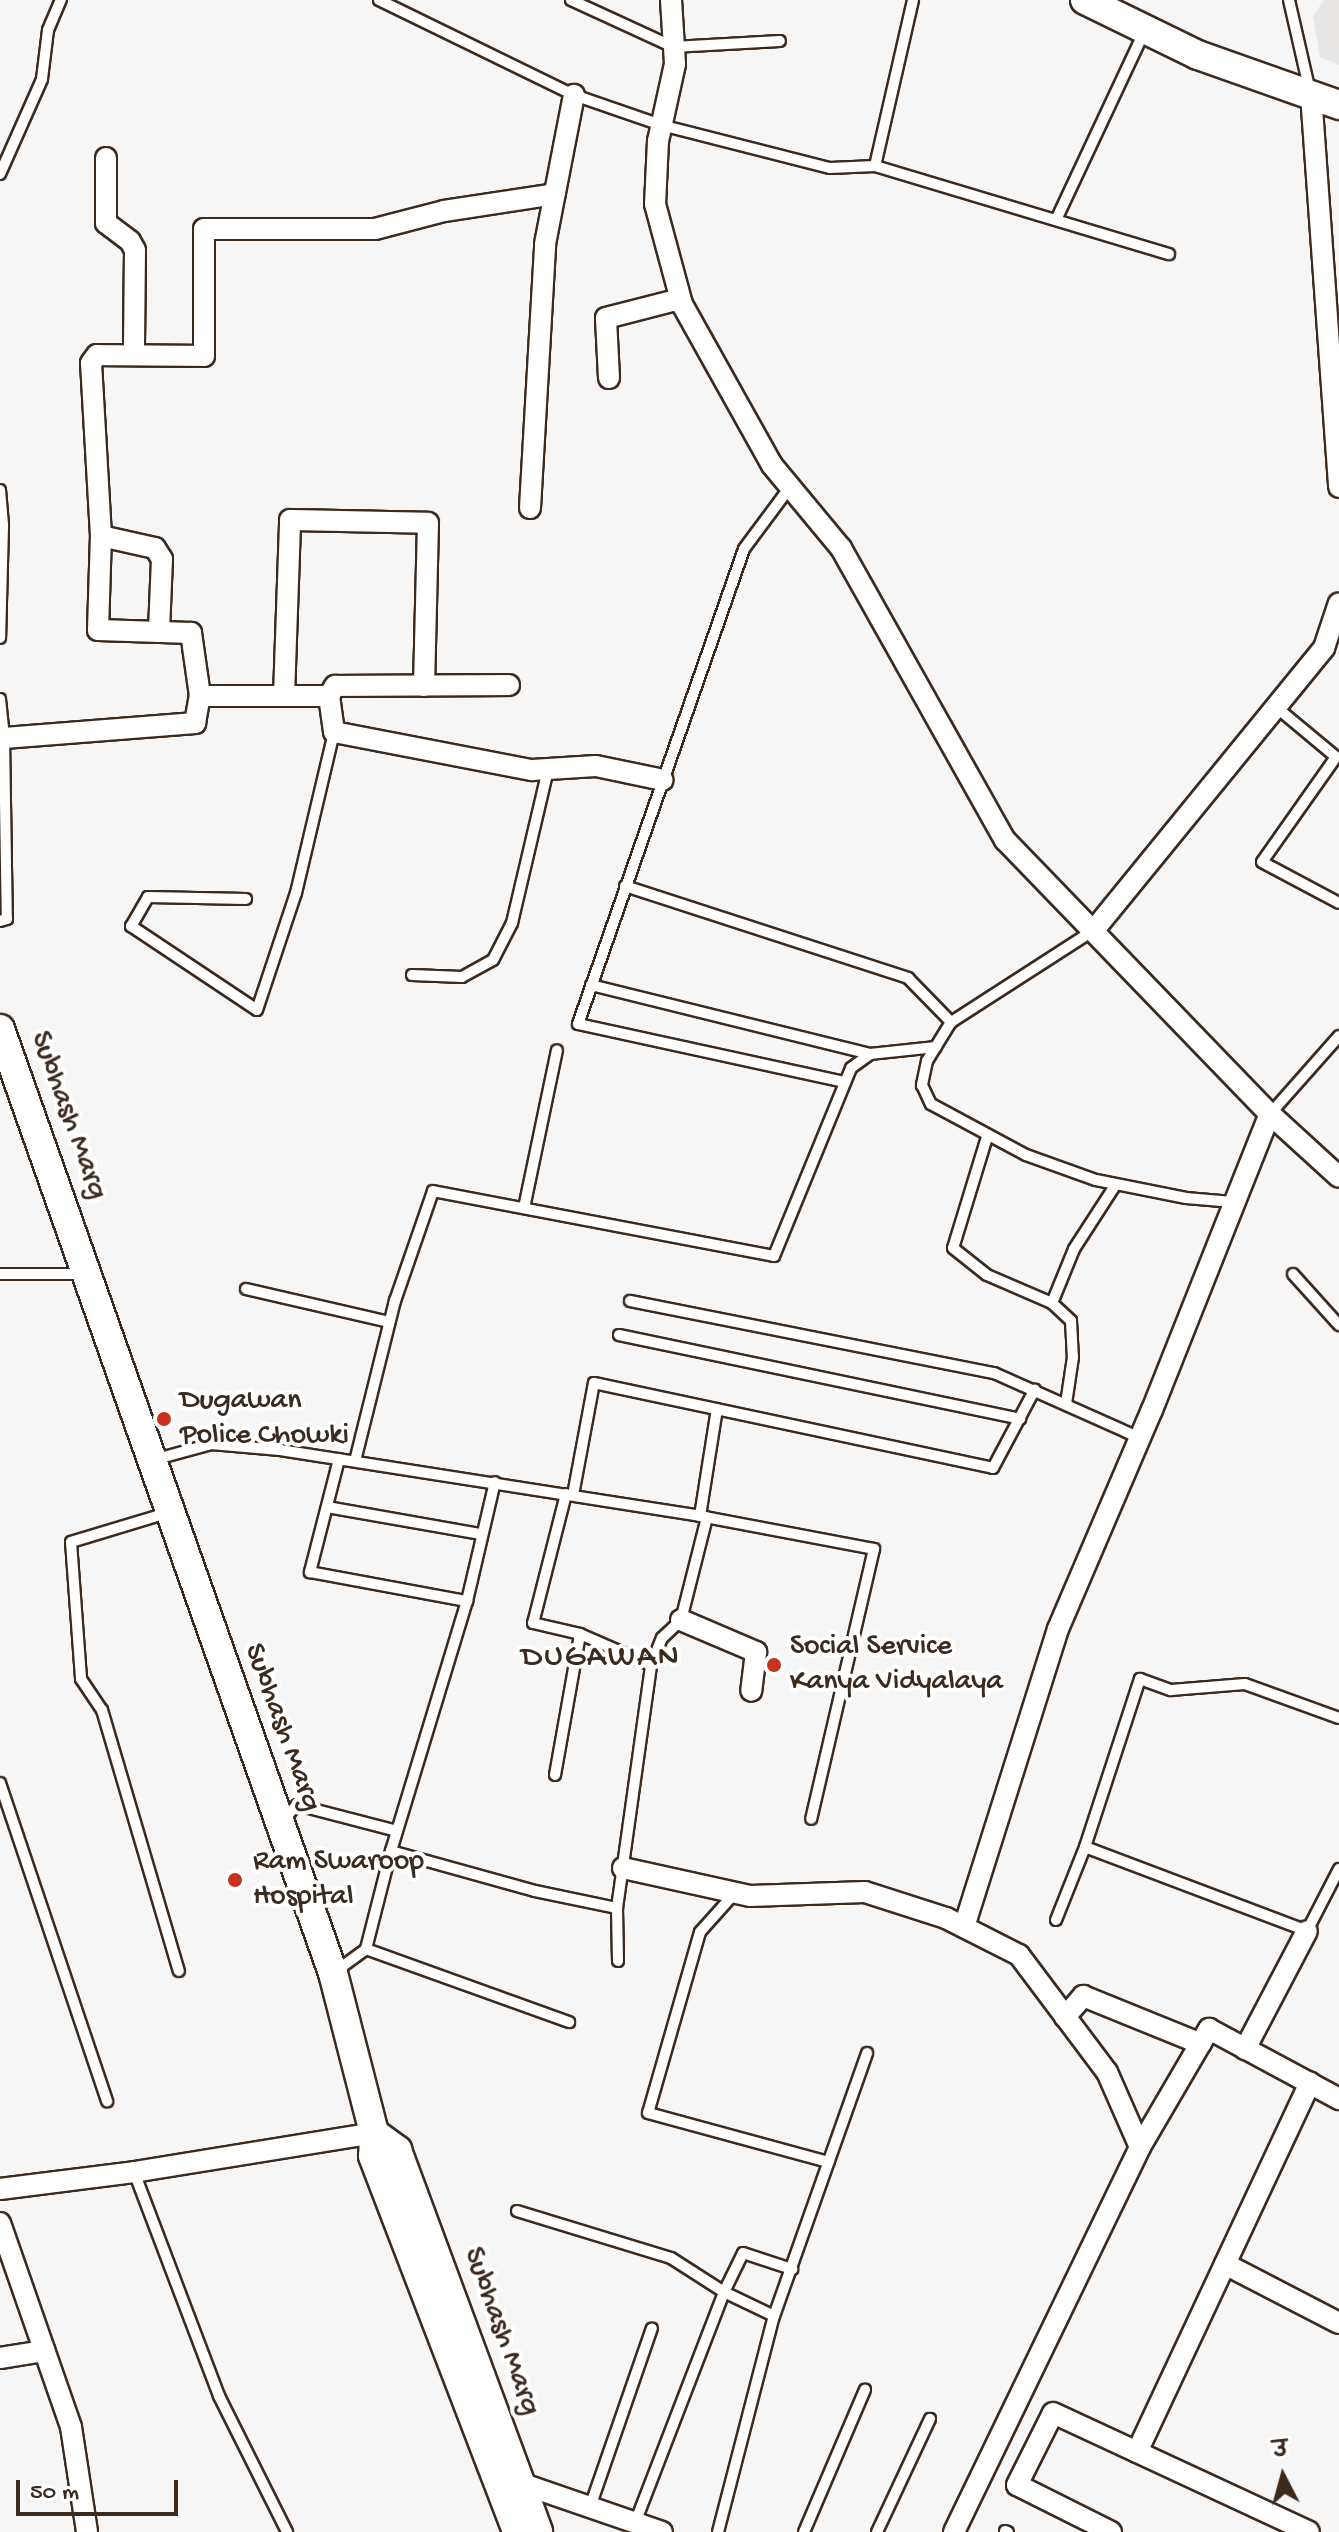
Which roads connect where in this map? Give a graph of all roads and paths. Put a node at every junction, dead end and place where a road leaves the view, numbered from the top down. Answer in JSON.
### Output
{"nodes":[{"id":1,"x":61,"y":0,"type":"edge"},
{"id":2,"x":379,"y":0,"type":"edge"},
{"id":3,"x":571,"y":0,"type":"edge"},
{"id":4,"x":671,"y":0,"type":"edge"},
{"id":5,"x":913,"y":0,"type":"edge"},
{"id":6,"x":1085,"y":0,"type":"edge"},
{"id":7,"x":1289,"y":0,"type":"edge"},
{"id":8,"x":1145,"y":29,"type":"junction"},
{"id":9,"x":780,"y":41,"type":"dead end"},
{"id":10,"x":673,"y":47,"type":"junction"},
{"id":11,"x":1311,"y":94,"type":"junction"},
{"id":12,"x":574,"y":95,"type":"junction"},
{"id":13,"x":1339,"y":105,"type":"edge"},
{"id":14,"x":661,"y":125,"type":"junction"},
{"id":15,"x":106,"y":158,"type":"dead end"},
{"id":16,"x":875,"y":166,"type":"junction"},
{"id":17,"x":0,"y":174,"type":"edge"},
{"id":18,"x":555,"y":194,"type":"junction"},
{"id":19,"x":1056,"y":220,"type":"junction"},
{"id":20,"x":1169,"y":254,"type":"dead end"},
{"id":21,"x":680,"y":299,"type":"junction"},
{"id":22,"x":134,"y":354,"type":"junction"},
{"id":23,"x":609,"y":378,"type":"dead end"},
{"id":24,"x":790,"y":487,"type":"junction"},
{"id":25,"x":1339,"y":487,"type":"edge"},
{"id":26,"x":0,"y":490,"type":"edge"},
{"id":27,"x":530,"y":508,"type":"dead end"},
{"id":28,"x":101,"y":536,"type":"junction"},
{"id":29,"x":1339,"y":603,"type":"edge"},
{"id":30,"x":159,"y":632,"type":"junction"},
{"id":31,"x":0,"y":638,"type":"edge"},
{"id":32,"x":509,"y":685,"type":"dead end"},
{"id":33,"x":424,"y":686,"type":"junction"},
{"id":34,"x":200,"y":696,"type":"junction"},
{"id":35,"x":284,"y":696,"type":"junction"},
{"id":36,"x":329,"y":696,"type":"junction"},
{"id":37,"x":0,"y":699,"type":"edge"},
{"id":38,"x":1276,"y":707,"type":"junction"},
{"id":39,"x":334,"y":732,"type":"junction"},
{"id":40,"x":4,"y":738,"type":"junction"},
{"id":41,"x":548,"y":769,"type":"junction"},
{"id":42,"x":663,"y":780,"type":"junction"},
{"id":43,"x":625,"y":886,"type":"junction"},
{"id":44,"x":246,"y":899,"type":"dead end"},
{"id":45,"x":1339,"y":903,"type":"edge"},
{"id":46,"x":0,"y":921,"type":"edge"},
{"id":47,"x":1094,"y":930,"type":"junction"},
{"id":48,"x":412,"y":975,"type":"dead end"},
{"id":49,"x":591,"y":985,"type":"junction"},
{"id":50,"x":951,"y":1022,"type":"junction"},
{"id":51,"x":0,"y":1029,"type":"edge"},
{"id":52,"x":1339,"y":1036,"type":"edge"},
{"id":53,"x":936,"y":1047,"type":"junction"},
{"id":54,"x":557,"y":1050,"type":"dead end"},
{"id":55,"x":870,"y":1054,"type":"junction"},
{"id":56,"x":845,"y":1082,"type":"junction"},
{"id":57,"x":1270,"y":1114,"type":"junction"},
{"id":58,"x":987,"y":1137,"type":"junction"},
{"id":59,"x":1339,"y":1177,"type":"edge"},
{"id":60,"x":1116,"y":1184,"type":"junction"},
{"id":61,"x":1233,"y":1202,"type":"junction"},
{"id":62,"x":524,"y":1208,"type":"junction"},
{"id":63,"x":0,"y":1274,"type":"edge"},
{"id":64,"x":87,"y":1274,"type":"junction"},
{"id":65,"x":1293,"y":1274,"type":"dead end"},
{"id":66,"x":246,"y":1289,"type":"dead end"},
{"id":67,"x":630,"y":1301,"type":"dead end"},
{"id":68,"x":1052,"y":1303,"type":"junction"},
{"id":69,"x":389,"y":1322,"type":"junction"},
{"id":70,"x":1339,"y":1325,"type":"edge"},
{"id":71,"x":619,"y":1335,"type":"dead end"},
{"id":72,"x":1035,"y":1389,"type":"junction"},
{"id":73,"x":1066,"y":1404,"type":"junction"},
{"id":74,"x":717,"y":1409,"type":"junction"},
{"id":75,"x":1020,"y":1419,"type":"junction"},
{"id":76,"x":1140,"y":1438,"type":"junction"},
{"id":77,"x":339,"y":1459,"type":"junction"},
{"id":78,"x":151,"y":1460,"type":"junction"},
{"id":79,"x":355,"y":1461,"type":"junction"},
{"id":80,"x":495,"y":1482,"type":"junction"},
{"id":81,"x":570,"y":1494,"type":"junction"},
{"id":82,"x":327,"y":1507,"type":"junction"},
{"id":83,"x":169,"y":1513,"type":"junction"},
{"id":84,"x":703,"y":1516,"type":"junction"},
{"id":85,"x":480,"y":1534,"type":"junction"},
{"id":86,"x":467,"y":1601,"type":"junction"},
{"id":87,"x":681,"y":1620,"type":"junction"},
{"id":88,"x":580,"y":1634,"type":"junction"},
{"id":89,"x":651,"y":1665,"type":"junction"},
{"id":90,"x":751,"y":1691,"type":"dead end"},
{"id":91,"x":1339,"y":1718,"type":"edge"},
{"id":92,"x":555,"y":1775,"type":"dead end"},
{"id":93,"x":0,"y":1783,"type":"edge"},
{"id":94,"x":811,"y":1819,"type":"dead end"},
{"id":95,"x":279,"y":1824,"type":"junction"},
{"id":96,"x":397,"y":1831,"type":"junction"},
{"id":97,"x":1085,"y":1847,"type":"junction"},
{"id":98,"x":391,"y":1851,"type":"junction"},
{"id":99,"x":623,"y":1868,"type":"junction"},
{"id":100,"x":1339,"y":1869,"type":"edge"},
{"id":101,"x":735,"y":1893,"type":"junction"},
{"id":102,"x":617,"y":1908,"type":"junction"},
{"id":103,"x":1056,"y":1920,"type":"dead end"},
{"id":104,"x":964,"y":1927,"type":"junction"},
{"id":105,"x":1307,"y":1931,"type":"junction"},
{"id":106,"x":366,"y":1949,"type":"junction"},
{"id":107,"x":618,"y":1961,"type":"dead end"},
{"id":108,"x":179,"y":1971,"type":"dead end"},
{"id":109,"x":333,"y":1973,"type":"junction"},
{"id":110,"x":1065,"y":2017,"type":"junction"},
{"id":111,"x":569,"y":2022,"type":"dead end"},
{"id":112,"x":1201,"y":2044,"type":"junction"},
{"id":113,"x":1245,"y":2049,"type":"junction"},
{"id":114,"x":867,"y":2053,"type":"dead end"},
{"id":115,"x":1310,"y":2083,"type":"junction"},
{"id":116,"x":1337,"y":2093,"type":"edge"},
{"id":117,"x":107,"y":2101,"type":"dead end"},
{"id":118,"x":374,"y":2133,"type":"junction"},
{"id":119,"x":1140,"y":2147,"type":"junction"},
{"id":120,"x":828,"y":2162,"type":"junction"},
{"id":121,"x":134,"y":2172,"type":"junction"},
{"id":122,"x":0,"y":2189,"type":"edge"},
{"id":123,"x":517,"y":2211,"type":"dead end"},
{"id":124,"x":0,"y":2223,"type":"edge"},
{"id":125,"x":6,"y":2260,"type":"edge"},
{"id":126,"x":1225,"y":2264,"type":"junction"},
{"id":127,"x":792,"y":2269,"type":"junction"},
{"id":128,"x":724,"y":2292,"type":"junction"},
{"id":129,"x":774,"y":2316,"type":"junction"},
{"id":130,"x":1339,"y":2323,"type":"edge"},
{"id":131,"x":652,"y":2328,"type":"dead end"},
{"id":132,"x":44,"y":2351,"type":"junction"},
{"id":133,"x":0,"y":2358,"type":"edge"},
{"id":134,"x":865,"y":2390,"type":"dead end"},
{"id":135,"x":930,"y":2419,"type":"dead end"},
{"id":136,"x":1137,"y":2452,"type":"junction"},
{"id":137,"x":510,"y":2486,"type":"junction"},
{"id":138,"x":590,"y":2507,"type":"junction"},
{"id":139,"x":635,"y":2523,"type":"junction"},
{"id":140,"x":87,"y":2532,"type":"edge"},
{"id":141,"x":287,"y":2532,"type":"edge"},
{"id":142,"x":517,"y":2532,"type":"edge"},
{"id":143,"x":538,"y":2532,"type":"edge"},
{"id":144,"x":662,"y":2532,"type":"edge"},
{"id":145,"x":718,"y":2532,"type":"edge"},
{"id":146,"x":804,"y":2532,"type":"edge"},
{"id":147,"x":877,"y":2532,"type":"edge"},
{"id":148,"x":954,"y":2532,"type":"edge"},
{"id":149,"x":1111,"y":2532,"type":"edge"},
{"id":150,"x":1309,"y":2532,"type":"edge"}],
"edges":[{"from":1,"to":17,"type":"lane"},
{"from":2,"to":12,"type":"lane"},
{"from":3,"to":10,"type":"lane"},
{"from":4,"to":10,"type":"street"},
{"from":5,"to":16,"type":"lane"},
{"from":6,"to":8,"type":"main road"},
{"from":7,"to":11,"type":"lane"},
{"from":8,"to":11,"type":"main road"},
{"from":8,"to":19,"type":"lane"},
{"from":9,"to":10,"type":"lane"},
{"from":10,"to":14,"type":"street"},
{"from":11,"to":13,"type":"main road"},
{"from":11,"to":25,"type":"street"},
{"from":12,"to":14,"type":"lane"},
{"from":12,"to":18,"type":"street"},
{"from":14,"to":16,"type":"lane"},
{"from":14,"to":21,"type":"street"},
{"from":15,"to":22,"type":"street"},
{"from":16,"to":19,"type":"lane"},
{"from":18,"to":22,"type":"street"},
{"from":18,"to":27,"type":"street"},
{"from":19,"to":20,"type":"lane"},
{"from":21,"to":23,"type":"street"},
{"from":21,"to":24,"type":"street"},
{"from":22,"to":28,"type":"street"},
{"from":24,"to":42,"type":"lane"},
{"from":24,"to":47,"type":"street"},
{"from":26,"to":31,"type":"lane"},
{"from":28,"to":30,"type":"street"},
{"from":28,"to":30,"type":"street"},
{"from":29,"to":38,"type":"street"},
{"from":30,"to":34,"type":"street"},
{"from":32,"to":33,"type":"street"},
{"from":33,"to":35,"type":"street"},
{"from":33,"to":36,"type":"street"},
{"from":34,"to":35,"type":"street"},
{"from":34,"to":40,"type":"street"},
{"from":35,"to":36,"type":"street"},
{"from":36,"to":39,"type":"street"},
{"from":37,"to":40,"type":"lane"},
{"from":38,"to":45,"type":"lane"},
{"from":38,"to":47,"type":"street"},
{"from":39,"to":41,"type":"street"},
{"from":39,"to":44,"type":"lane"},
{"from":40,"to":46,"type":"lane"},
{"from":41,"to":42,"type":"street"},
{"from":41,"to":48,"type":"lane"},
{"from":42,"to":43,"type":"lane"},
{"from":43,"to":49,"type":"lane"},
{"from":43,"to":50,"type":"lane"},
{"from":47,"to":50,"type":"lane"},
{"from":47,"to":57,"type":"street"},
{"from":49,"to":55,"type":"lane"},
{"from":49,"to":56,"type":"lane"},
{"from":50,"to":53,"type":"lane"},
{"from":51,"to":64,"type":"main road","name":"Subhash Marg"},
{"from":52,"to":57,"type":"lane"},
{"from":53,"to":55,"type":"lane"},
{"from":53,"to":58,"type":"lane"},
{"from":54,"to":62,"type":"lane"},
{"from":55,"to":56,"type":"lane"},
{"from":56,"to":62,"type":"lane"},
{"from":57,"to":59,"type":"street"},
{"from":57,"to":61,"type":"street"},
{"from":58,"to":60,"type":"lane"},
{"from":58,"to":68,"type":"lane"},
{"from":60,"to":61,"type":"lane"},
{"from":60,"to":68,"type":"lane"},
{"from":61,"to":76,"type":"street"},
{"from":62,"to":69,"type":"lane"},
{"from":63,"to":64,"type":"lane"},
{"from":64,"to":78,"type":"main road","name":"Subhash Marg"},
{"from":65,"to":70,"type":"lane"},
{"from":66,"to":69,"type":"lane"},
{"from":67,"to":72,"type":"lane"},
{"from":68,"to":73,"type":"lane"},
{"from":69,"to":79,"type":"lane"},
{"from":71,"to":75,"type":"lane"},
{"from":72,"to":73,"type":"lane"},
{"from":72,"to":75,"type":"lane"},
{"from":73,"to":76,"type":"lane"},
{"from":74,"to":75,"type":"lane"},
{"from":74,"to":81,"type":"lane"},
{"from":74,"to":84,"type":"lane"},
{"from":76,"to":104,"type":"street"},
{"from":77,"to":78,"type":"lane"},
{"from":77,"to":79,"type":"lane"},
{"from":77,"to":82,"type":"lane"},
{"from":78,"to":83,"type":"main road","name":"Subhash Marg"},
{"from":79,"to":80,"type":"lane"},
{"from":80,"to":81,"type":"lane"},
{"from":80,"to":85,"type":"lane"},
{"from":81,"to":84,"type":"lane"},
{"from":81,"to":88,"type":"lane"},
{"from":82,"to":85,"type":"lane"},
{"from":82,"to":86,"type":"lane"},
{"from":83,"to":95,"type":"main road","name":"Subhash Marg"},
{"from":83,"to":108,"type":"lane"},
{"from":84,"to":87,"type":"lane"},
{"from":84,"to":94,"type":"lane"},
{"from":85,"to":86,"type":"lane"},
{"from":86,"to":96,"type":"lane"},
{"from":87,"to":89,"type":"lane"},
{"from":87,"to":90,"type":"street"},
{"from":88,"to":89,"type":"lane"},
{"from":88,"to":92,"type":"lane"},
{"from":89,"to":99,"type":"lane"},
{"from":91,"to":97,"type":"lane"},
{"from":93,"to":117,"type":"lane"},
{"from":95,"to":96,"type":"lane"},
{"from":95,"to":109,"type":"main road","name":"Subhash Marg"},
{"from":96,"to":98,"type":"lane"},
{"from":97,"to":103,"type":"lane"},
{"from":97,"to":105,"type":"lane"},
{"from":98,"to":102,"type":"lane"},
{"from":98,"to":106,"type":"lane"},
{"from":99,"to":101,"type":"street"},
{"from":99,"to":102,"type":"lane"},
{"from":100,"to":105,"type":"lane"},
{"from":101,"to":104,"type":"street"},
{"from":101,"to":120,"type":"lane"},
{"from":102,"to":107,"type":"lane"},
{"from":104,"to":110,"type":"street"},
{"from":105,"to":113,"type":"street"},
{"from":106,"to":109,"type":"lane"},
{"from":106,"to":111,"type":"lane"},
{"from":109,"to":118,"type":"main road","name":"Subhash Marg"},
{"from":110,"to":112,"type":"street"},
{"from":110,"to":119,"type":"street"},
{"from":112,"to":113,"type":"street"},
{"from":112,"to":119,"type":"street"},
{"from":113,"to":115,"type":"street"},
{"from":114,"to":120,"type":"lane"},
{"from":115,"to":116,"type":"street"},
{"from":115,"to":126,"type":"street"},
{"from":118,"to":121,"type":"street"},
{"from":118,"to":137,"type":"main road","name":"Subhash Marg"},
{"from":119,"to":148,"type":"street"},
{"from":120,"to":127,"type":"lane"},
{"from":121,"to":122,"type":"street"},
{"from":121,"to":141,"type":"lane"},
{"from":123,"to":128,"type":"lane"},
{"from":124,"to":125,"type":"street"},
{"from":125,"to":132,"type":"street"},
{"from":126,"to":130,"type":"street"},
{"from":126,"to":136,"type":"street"},
{"from":127,"to":128,"type":"lane"},
{"from":127,"to":129,"type":"lane"},
{"from":128,"to":129,"type":"lane"},
{"from":128,"to":139,"type":"lane"},
{"from":129,"to":145,"type":"lane"},
{"from":131,"to":138,"type":"lane"},
{"from":132,"to":133,"type":"street"},
{"from":132,"to":140,"type":"street"},
{"from":134,"to":146,"type":"lane"},
{"from":135,"to":147,"type":"lane"},
{"from":136,"to":149,"type":"street"},
{"from":136,"to":150,"type":"street"},
{"from":137,"to":138,"type":"street"},
{"from":137,"to":142,"type":"main road"},
{"from":137,"to":143,"type":"main road"},
{"from":138,"to":139,"type":"street"},
{"from":139,"to":144,"type":"street"}]}
